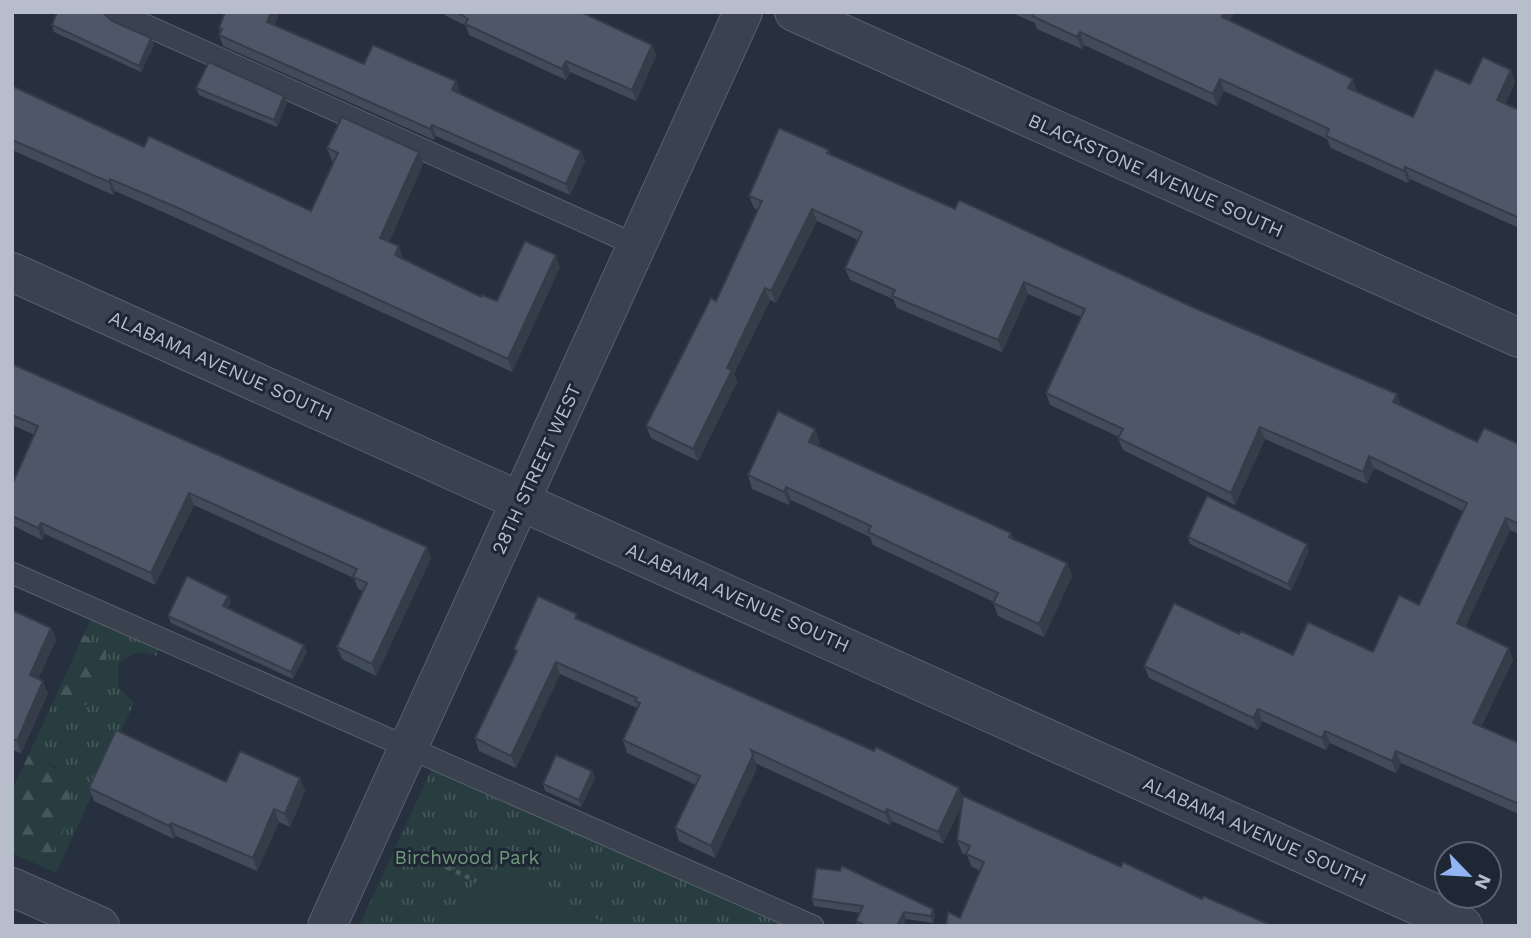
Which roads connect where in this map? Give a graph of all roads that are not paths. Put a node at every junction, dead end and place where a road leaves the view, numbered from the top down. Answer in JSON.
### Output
{"nodes":[{"id":1,"x":116,"y":12,"type":"edge"},
{"id":2,"x":743,"y":12,"type":"edge"},
{"id":3,"x":794,"y":12,"type":"edge"},
{"id":4,"x":638,"y":246,"type":"junction"},
{"id":5,"x":12,"y":272,"type":"edge"},
{"id":6,"x":1519,"y":338,"type":"edge"},
{"id":7,"x":522,"y":499,"type":"junction"},
{"id":8,"x":12,"y":573,"type":"edge"},
{"id":9,"x":407,"y":748,"type":"junction"},
{"id":10,"x":12,"y":887,"type":"edge"},
{"id":11,"x":100,"y":926,"type":"edge"},
{"id":12,"x":327,"y":926,"type":"edge"},
{"id":13,"x":813,"y":926,"type":"edge"},
{"id":14,"x":1463,"y":926,"type":"edge"}],
"edges":[{"from":1,"to":4,"type":"lane"},
{"from":2,"to":4,"type":"street","name":"28TH STREET WEST"},
{"from":3,"to":6,"type":"street","name":"BLACKSTONE AVENUE SOUTH"},
{"from":4,"to":7,"type":"street","name":"28TH STREET WEST"},
{"from":5,"to":7,"type":"street","name":"ALABAMA AVENUE SOUTH"},
{"from":7,"to":9,"type":"street","name":"28TH STREET WEST"},
{"from":7,"to":14,"type":"street","name":"ALABAMA AVENUE SOUTH"},
{"from":8,"to":9,"type":"lane"},
{"from":9,"to":12,"type":"street","name":"28TH STREET WEST"},
{"from":9,"to":13,"type":"lane"},
{"from":10,"to":11,"type":"street"}]}
